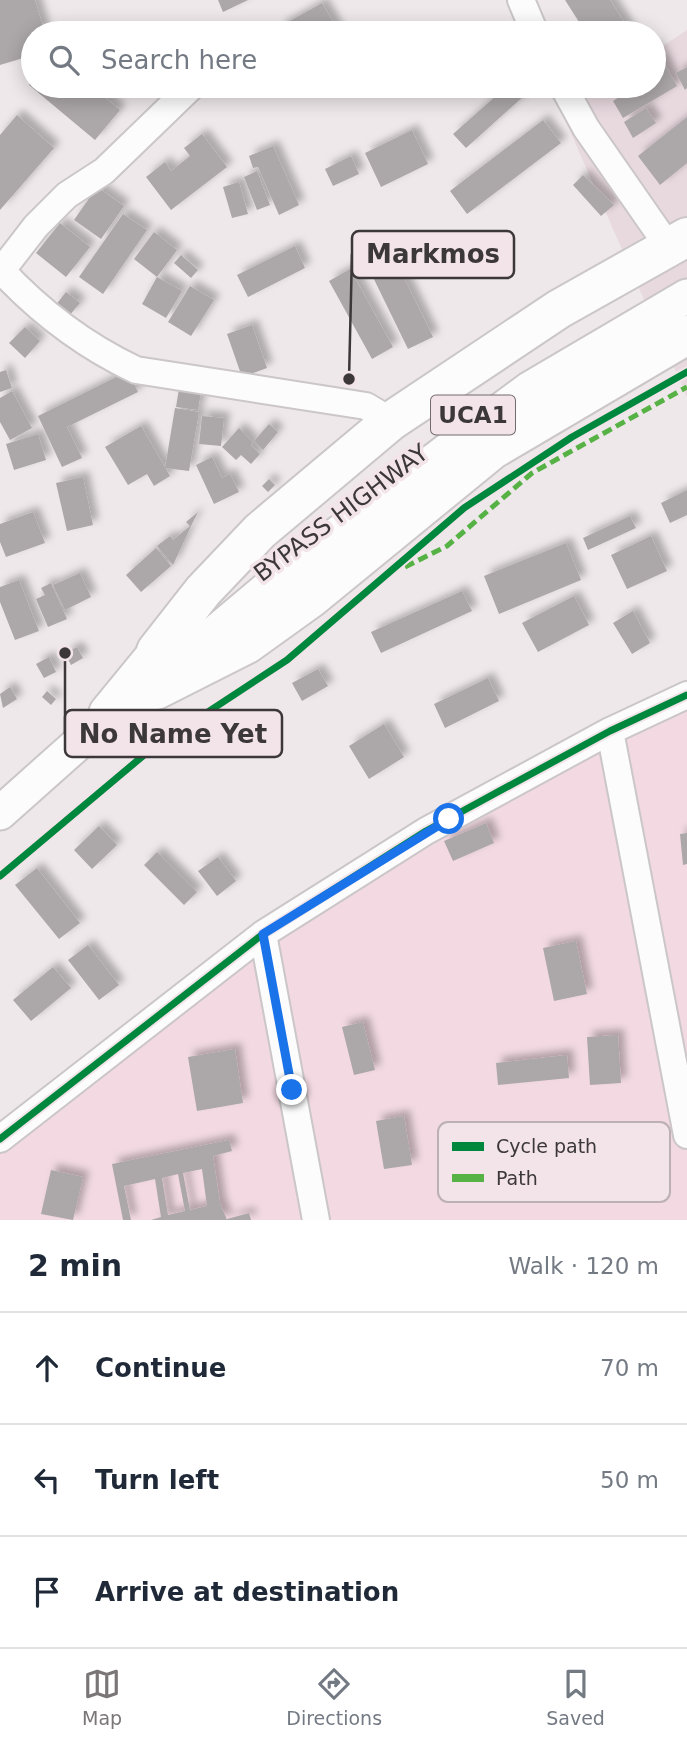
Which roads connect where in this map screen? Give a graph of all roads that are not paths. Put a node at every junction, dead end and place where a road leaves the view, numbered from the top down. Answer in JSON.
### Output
{"nodes":[{"id":1,"x":521,"y":0,"type":"edge"},
{"id":2,"x":530,"y":21,"type":"edge"},
{"id":3,"x":180,"y":98,"type":"edge"},
{"id":4,"x":570,"y":98,"type":"edge"},
{"id":5,"x":678,"y":242,"type":"edge"},
{"id":6,"x":1,"y":270,"type":"edge"},
{"id":7,"x":687,"y":283,"type":"edge"},
{"id":8,"x":687,"y":296,"type":"edge"},
{"id":9,"x":687,"y":334,"type":"edge"},
{"id":10,"x":391,"y":421,"type":"junction"},
{"id":11,"x":276,"y":570,"type":"junction"},
{"id":12,"x":156,"y":651,"type":"junction"},
{"id":13,"x":156,"y":690,"type":"junction"},
{"id":14,"x":687,"y":695,"type":"edge"},
{"id":15,"x":92,"y":731,"type":"junction"},
{"id":16,"x":610,"y":731,"type":"junction"},
{"id":17,"x":0,"y":813,"type":"edge"},
{"id":18,"x":263,"y":934,"type":"junction"},
{"id":19,"x":687,"y":1136,"type":"edge"},
{"id":20,"x":0,"y":1139,"type":"edge"},
{"id":21,"x":316,"y":1220,"type":"edge"}],
"edges":[{"from":1,"to":2,"type":"street"},
{"from":3,"to":6,"type":"street"},
{"from":4,"to":5,"type":"street"},
{"from":5,"to":10,"type":"highway"},
{"from":6,"to":10,"type":"street"},
{"from":7,"to":11,"type":"main road","name":"BYPASS HIGHWAY","number":"UCA1"},
{"from":8,"to":11,"type":"main road","name":"BYPASS HIGHWAY","number":"UCA1"},
{"from":9,"to":13,"type":"highway"},
{"from":10,"to":12,"type":"highway"},
{"from":11,"to":12,"type":"main road","name":"BYPASS HIGHWAY","number":"UCA1"},
{"from":11,"to":13,"type":"main road","name":"BYPASS HIGHWAY","number":"UCA1"},
{"from":12,"to":15,"type":"main road","name":"BYPASS HIGHWAY","number":"UCA1"},
{"from":13,"to":15,"type":"main road","name":"BYPASS HIGHWAY","number":"UCA1"},
{"from":14,"to":16,"type":"street"},
{"from":15,"to":17,"type":"main road","name":"BYPASS HIGHWAY","number":"UCA1"},
{"from":16,"to":18,"type":"street"},
{"from":16,"to":19,"type":"street"},
{"from":18,"to":20,"type":"street"},
{"from":18,"to":21,"type":"street"}]}
